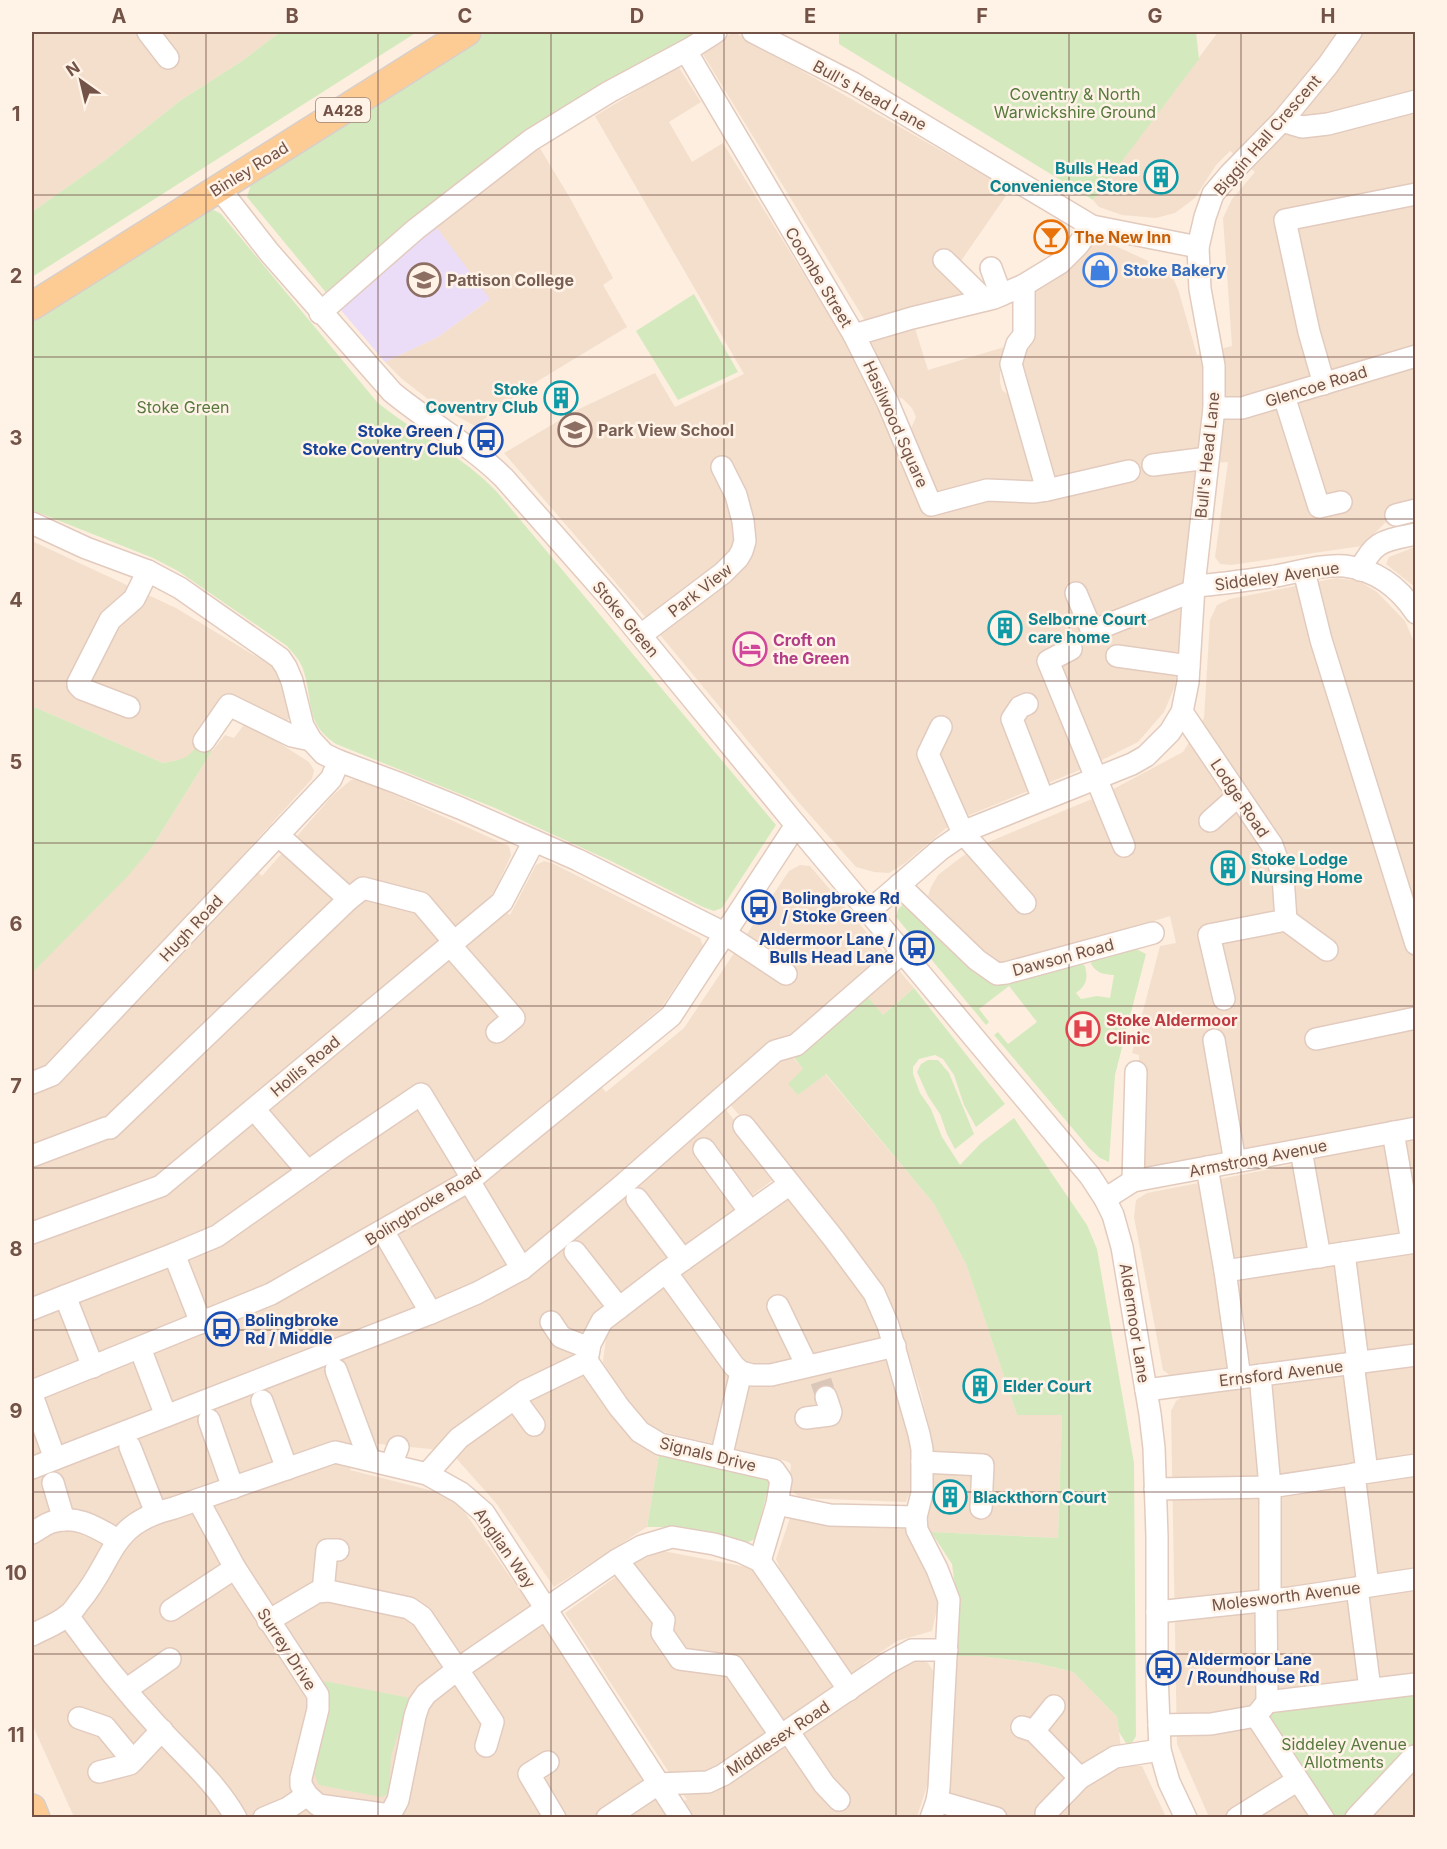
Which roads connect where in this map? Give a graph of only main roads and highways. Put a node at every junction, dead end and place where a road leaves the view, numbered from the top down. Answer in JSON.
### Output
{"nodes":[{"id":1,"x":467,"y":32,"type":"edge"},
{"id":2,"x":32,"y":306,"type":"edge"},
{"id":3,"x":32,"y":1808,"type":"edge"},
{"id":4,"x":36,"y":1818,"type":"edge"}],
"edges":[{"from":1,"to":2,"type":"main road","name":"Binley Road","number":"A428"},
{"from":3,"to":4,"type":"main road"}]}
